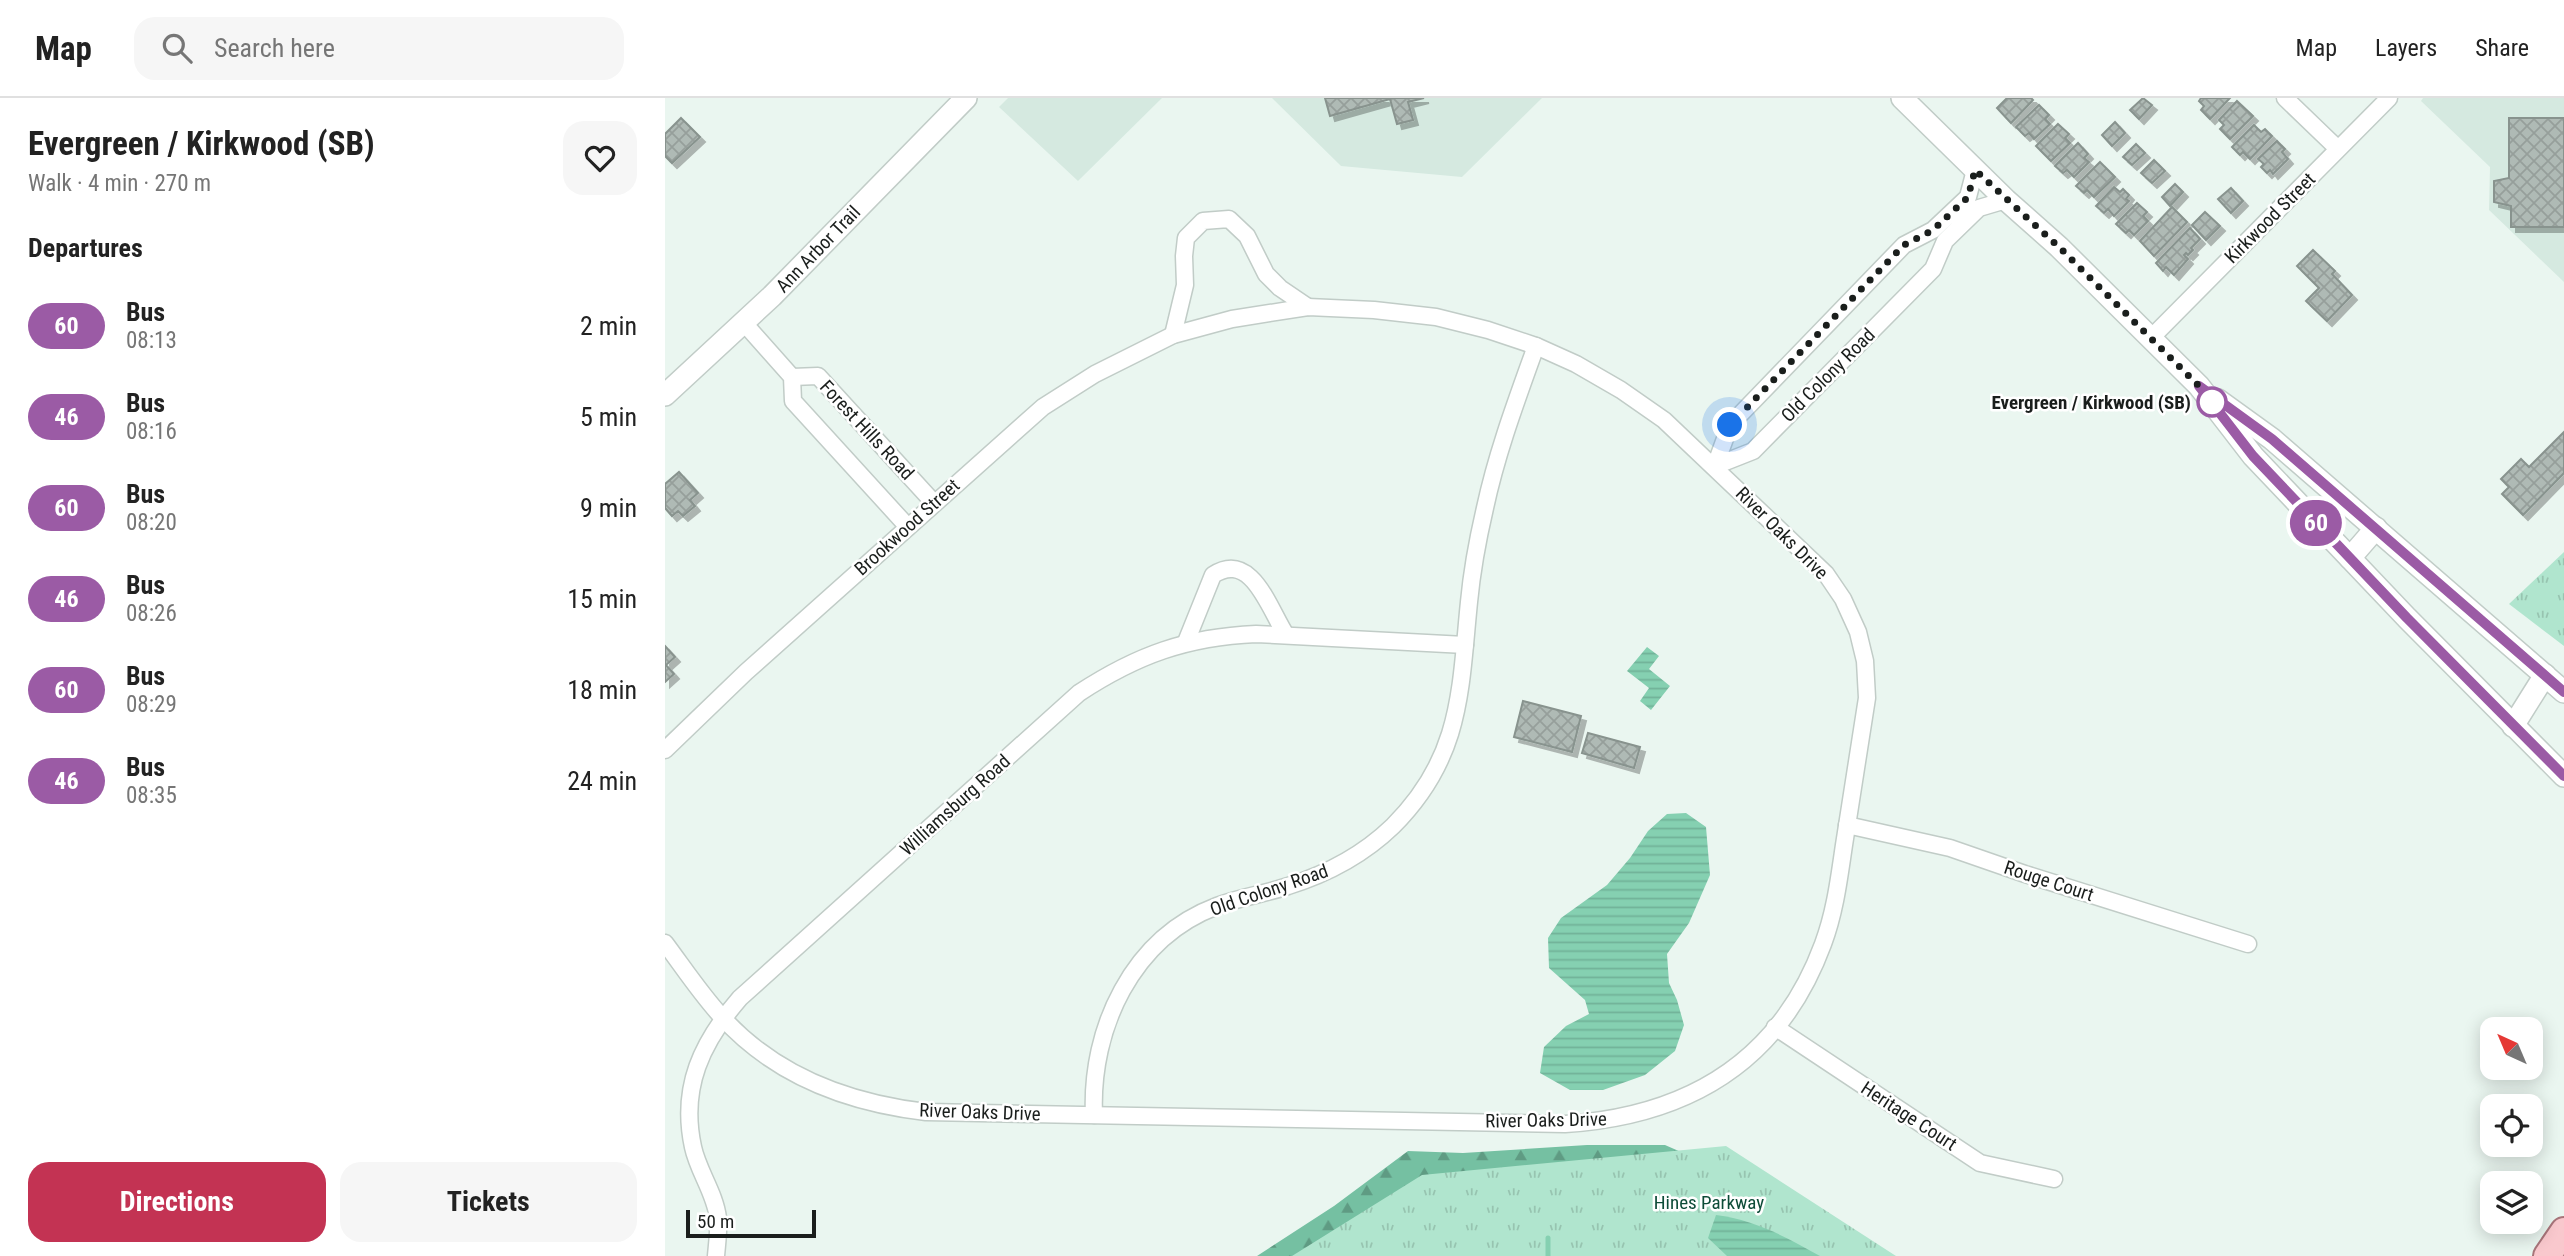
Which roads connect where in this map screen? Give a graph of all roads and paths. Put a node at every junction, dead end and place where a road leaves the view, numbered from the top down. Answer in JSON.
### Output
{"nodes":[{"id":1,"x":966,"y":98,"type":"edge"},
{"id":2,"x":1902,"y":98,"type":"edge"},
{"id":3,"x":2285,"y":98,"type":"edge"},
{"id":4,"x":2389,"y":98,"type":"edge"},
{"id":5,"x":2338,"y":149,"type":"junction"},
{"id":6,"x":1975,"y":170,"type":"junction"},
{"id":7,"x":2006,"y":200,"type":"junction"},
{"id":8,"x":1308,"y":307,"type":"junction"},
{"id":9,"x":744,"y":323,"type":"junction"},
{"id":10,"x":1173,"y":335,"type":"junction"},
{"id":11,"x":2151,"y":338,"type":"junction"},
{"id":12,"x":1536,"y":346,"type":"junction"},
{"id":13,"x":792,"y":377,"type":"junction"},
{"id":14,"x":2199,"y":386,"type":"junction"},
{"id":15,"x":665,"y":395,"type":"edge"},
{"id":16,"x":1716,"y":466,"type":"junction"},
{"id":17,"x":934,"y":503,"type":"junction"},
{"id":18,"x":908,"y":527,"type":"junction"},
{"id":19,"x":2376,"y":528,"type":"junction"},
{"id":20,"x":2350,"y":558,"type":"junction"},
{"id":21,"x":1286,"y":635,"type":"junction"},
{"id":22,"x":1186,"y":642,"type":"junction"},
{"id":23,"x":1465,"y":645,"type":"junction"},
{"id":24,"x":2545,"y":676,"type":"junction"},
{"id":25,"x":2564,"y":692,"type":"edge"},
{"id":26,"x":2513,"y":726,"type":"junction"},
{"id":27,"x":665,"y":750,"type":"edge"},
{"id":28,"x":2564,"y":776,"type":"edge"},
{"id":29,"x":1847,"y":825,"type":"junction"},
{"id":30,"x":665,"y":943,"type":"edge"},
{"id":31,"x":2248,"y":944,"type":"dead end"},
{"id":32,"x":723,"y":1018,"type":"junction"},
{"id":33,"x":1775,"y":1027,"type":"junction"},
{"id":34,"x":1094,"y":1115,"type":"junction"},
{"id":35,"x":2054,"y":1180,"type":"dead end"},
{"id":36,"x":2564,"y":1231,"type":"edge"},
{"id":37,"x":716,"y":1256,"type":"edge"},
{"id":38,"x":2547,"y":1256,"type":"edge"}],
"edges":[{"from":1,"to":9,"type":"street","name":"Ann Arbor Trail"},
{"from":2,"to":6,"type":"street"},
{"from":3,"to":5,"type":"street"},
{"from":4,"to":5,"type":"street","name":"Kirkwood Street"},
{"from":5,"to":11,"type":"street","name":"Kirkwood Street"},
{"from":6,"to":7,"type":"street"},
{"from":6,"to":16,"type":"street","name":"Old Colony Road"},
{"from":7,"to":11,"type":"street"},
{"from":7,"to":16,"type":"street","name":"Old Colony Road"},
{"from":8,"to":10,"type":"street","name":"Brookwood Street"},
{"from":8,"to":10,"type":"street"},
{"from":8,"to":12,"type":"street","name":"Brookwood Street"},
{"from":9,"to":13,"type":"street","name":"Forest Hills Road"},
{"from":9,"to":15,"type":"street","name":"Ann Arbor Trail"},
{"from":10,"to":17,"type":"street","name":"Brookwood Street"},
{"from":11,"to":14,"type":"street"},
{"from":12,"to":16,"type":"street","name":"Brookwood Street"},
{"from":12,"to":23,"type":"street","name":"Old Colony Road"},
{"from":13,"to":17,"type":"street","name":"Forest Hills Road"},
{"from":13,"to":18,"type":"street","name":"Forest Hills Road"},
{"from":14,"to":19,"type":"street"},
{"from":14,"to":20,"type":"street"},
{"from":16,"to":29,"type":"street","name":"River Oaks Drive"},
{"from":17,"to":18,"type":"street","name":"Brookwood Street"},
{"from":18,"to":27,"type":"street","name":"Brookwood Street"},
{"from":19,"to":20,"type":"street"},
{"from":19,"to":24,"type":"street"},
{"from":20,"to":26,"type":"street"},
{"from":21,"to":22,"type":"street","name":"Williamsburg Road"},
{"from":21,"to":22,"type":"street"},
{"from":21,"to":23,"type":"street","name":"Williamsburg Road"},
{"from":22,"to":32,"type":"street","name":"Williamsburg Road"},
{"from":23,"to":34,"type":"street","name":"Old Colony Road"},
{"from":24,"to":25,"type":"street"},
{"from":24,"to":26,"type":"street"},
{"from":26,"to":28,"type":"street"},
{"from":29,"to":31,"type":"street","name":"Rouge Court"},
{"from":29,"to":33,"type":"street","name":"River Oaks Drive"},
{"from":30,"to":32,"type":"street"},
{"from":32,"to":34,"type":"street","name":"River Oaks Drive"},
{"from":32,"to":37,"type":"street","name":"Williamsburg Road"},
{"from":33,"to":34,"type":"street","name":"River Oaks Drive"},
{"from":33,"to":35,"type":"street","name":"Heritage Court"},
{"from":36,"to":38,"type":"main road"}]}
